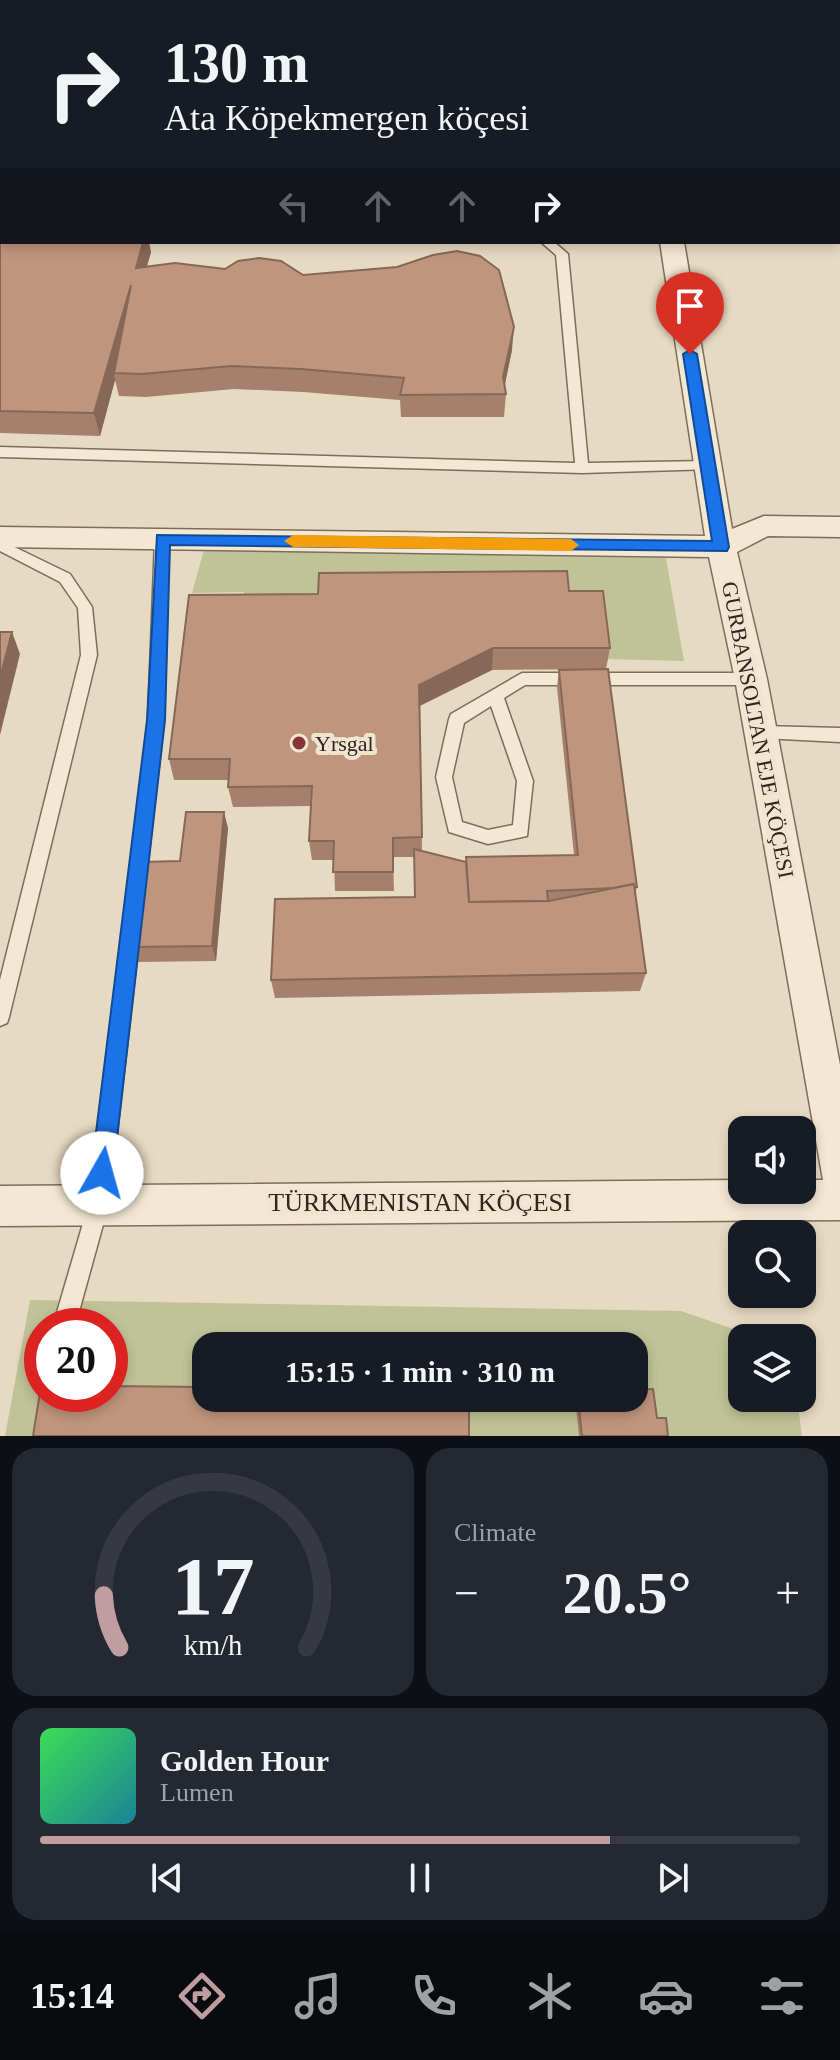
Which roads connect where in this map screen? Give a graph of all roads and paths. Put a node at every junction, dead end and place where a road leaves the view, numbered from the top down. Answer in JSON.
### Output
{"nodes":[{"id":1,"x":550,"y":244,"type":"edge"},
{"id":2,"x":672,"y":244,"type":"edge"},
{"id":3,"x":0,"y":452,"type":"edge"},
{"id":4,"x":708,"y":466,"type":"junction"},
{"id":5,"x":582,"y":468,"type":"junction"},
{"id":6,"x":840,"y":527,"type":"edge"},
{"id":7,"x":0,"y":537,"type":"edge"},
{"id":8,"x":162,"y":539,"type":"junction"},
{"id":9,"x":0,"y":545,"type":"edge"},
{"id":10,"x":721,"y":547,"type":"junction"},
{"id":11,"x":751,"y":679,"type":"junction"},
{"id":12,"x":495,"y":696,"type":"junction"},
{"id":13,"x":760,"y":732,"type":"junction"},
{"id":14,"x":840,"y":735,"type":"edge"},
{"id":15,"x":0,"y":1017,"type":"edge"},
{"id":16,"x":840,"y":1171,"type":"edge"},
{"id":17,"x":840,"y":1200,"type":"edge"},
{"id":18,"x":99,"y":1203,"type":"junction"},
{"id":19,"x":0,"y":1206,"type":"edge"},
{"id":20,"x":69,"y":1308,"type":"edge"}],
"edges":[{"from":1,"to":5,"type":"lane"},
{"from":2,"to":4,"type":"street","name":"GURBANSOLTAN EJE KÖÇESI"},
{"from":3,"to":5,"type":"lane"},
{"from":4,"to":5,"type":"lane"},
{"from":4,"to":10,"type":"street","name":"GURBANSOLTAN EJE KÖÇESI"},
{"from":6,"to":10,"type":"street"},
{"from":7,"to":8,"type":"street"},
{"from":8,"to":10,"type":"street"},
{"from":8,"to":18,"type":"lane"},
{"from":9,"to":15,"type":"lane"},
{"from":10,"to":11,"type":"street","name":"GURBANSOLTAN EJE KÖÇESI"},
{"from":11,"to":12,"type":"lane"},
{"from":11,"to":13,"type":"street","name":"GURBANSOLTAN EJE KÖÇESI"},
{"from":12,"to":12,"type":"lane"},
{"from":13,"to":14,"type":"lane"},
{"from":13,"to":16,"type":"street","name":"GURBANSOLTAN EJE KÖÇESI"},
{"from":17,"to":18,"type":"street","name":"TÜRKMENISTAN KÖÇESI"},
{"from":18,"to":19,"type":"street","name":"TÜRKMENISTAN KÖÇESI"},
{"from":18,"to":20,"type":"lane"}]}
